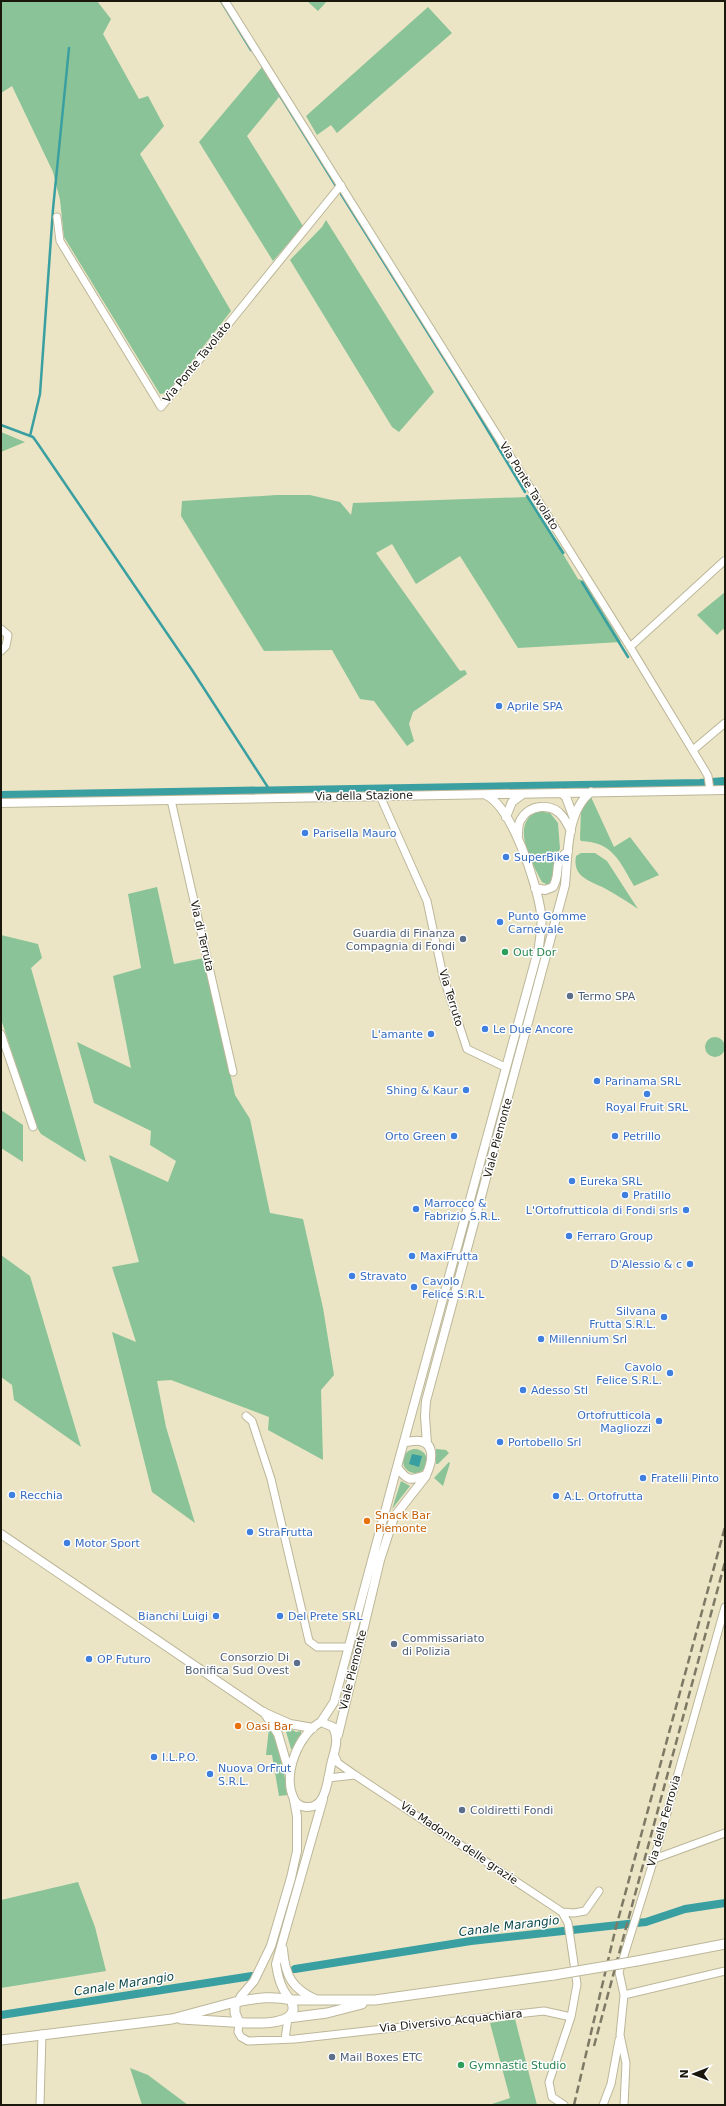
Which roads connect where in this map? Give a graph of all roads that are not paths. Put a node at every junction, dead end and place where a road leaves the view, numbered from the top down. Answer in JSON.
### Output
{"nodes":[{"id":1,"x":225,"y":1,"type":"edge"},
{"id":2,"x":341,"y":185,"type":"junction"},
{"id":3,"x":57,"y":216,"type":"dead end"},
{"id":4,"x":724,"y":561,"type":"dead end"},
{"id":5,"x":1,"y":628,"type":"edge"},
{"id":6,"x":630,"y":646,"type":"junction"},
{"id":7,"x":1,"y":651,"type":"edge"},
{"id":8,"x":725,"y":723,"type":"edge"},
{"id":9,"x":693,"y":750,"type":"junction"},
{"id":10,"x":709,"y":787,"type":"junction"},
{"id":11,"x":725,"y":791,"type":"edge"},
{"id":12,"x":591,"y":792,"type":"junction"},
{"id":13,"x":561,"y":793,"type":"junction"},
{"id":14,"x":524,"y":794,"type":"junction"},
{"id":15,"x":486,"y":795,"type":"junction"},
{"id":16,"x":380,"y":796,"type":"junction"},
{"id":17,"x":171,"y":800,"type":"junction"},
{"id":18,"x":1,"y":803,"type":"edge"},
{"id":19,"x":573,"y":816,"type":"junction"},
{"id":20,"x":506,"y":817,"type":"junction"},
{"id":21,"x":571,"y":831,"type":"junction"},
{"id":22,"x":518,"y":836,"type":"junction"},
{"id":23,"x":568,"y":851,"type":"junction"},
{"id":24,"x":535,"y":888,"type":"junction"},
{"id":25,"x":1,"y":1034,"type":"edge"},
{"id":26,"x":505,"y":1067,"type":"junction"},
{"id":27,"x":233,"y":1072,"type":"dead end"},
{"id":28,"x":33,"y":1127,"type":"dead end"},
{"id":29,"x":246,"y":1416,"type":"dead end"},
{"id":30,"x":404,"y":1442,"type":"junction"},
{"id":31,"x":427,"y":1444,"type":"junction"},
{"id":32,"x":397,"y":1467,"type":"junction"},
{"id":33,"x":426,"y":1475,"type":"junction"},
{"id":34,"x":1,"y":1534,"type":"edge"},
{"id":35,"x":725,"y":1607,"type":"edge"},
{"id":36,"x":349,"y":1646,"type":"junction"},
{"id":37,"x":263,"y":1712,"type":"junction"},
{"id":38,"x":321,"y":1722,"type":"junction"},
{"id":39,"x":313,"y":1728,"type":"junction"},
{"id":40,"x":338,"y":1735,"type":"junction"},
{"id":41,"x":334,"y":1754,"type":"junction"},
{"id":42,"x":290,"y":1775,"type":"junction"},
{"id":43,"x":355,"y":1775,"type":"junction"},
{"id":44,"x":328,"y":1778,"type":"junction"},
{"id":45,"x":323,"y":1799,"type":"junction"},
{"id":46,"x":294,"y":1800,"type":"junction"},
{"id":47,"x":725,"y":1833,"type":"edge"},
{"id":48,"x":654,"y":1859,"type":"junction"},
{"id":49,"x":599,"y":1891,"type":"dead end"},
{"id":50,"x":562,"y":1912,"type":"junction"},
{"id":51,"x":282,"y":1943,"type":"junction"},
{"id":52,"x":725,"y":1944,"type":"edge"},
{"id":53,"x":725,"y":1971,"type":"edge"},
{"id":54,"x":624,"y":1995,"type":"junction"},
{"id":55,"x":291,"y":2000,"type":"junction"},
{"id":56,"x":318,"y":2000,"type":"junction"},
{"id":57,"x":375,"y":2000,"type":"junction"},
{"id":58,"x":236,"y":2002,"type":"junction"},
{"id":59,"x":571,"y":2017,"type":"junction"},
{"id":60,"x":288,"y":2018,"type":"junction"},
{"id":61,"x":172,"y":2019,"type":"junction"},
{"id":62,"x":238,"y":2023,"type":"junction"},
{"id":63,"x":42,"y":2034,"type":"junction"},
{"id":64,"x":620,"y":2035,"type":"junction"},
{"id":65,"x":285,"y":2039,"type":"junction"},
{"id":66,"x":1,"y":2040,"type":"edge"},
{"id":67,"x":40,"y":2105,"type":"edge"},
{"id":68,"x":564,"y":2105,"type":"edge"},
{"id":69,"x":603,"y":2105,"type":"edge"},
{"id":70,"x":624,"y":2105,"type":"edge"}],
"edges":[{"from":1,"to":2,"type":"street","name":"Via Ponte Tavolato"},
{"from":2,"to":3,"type":"street","name":"Via Ponte Tavolato"},
{"from":2,"to":6,"type":"street","name":"Via Ponte Tavolato"},
{"from":4,"to":6,"type":"street"},
{"from":5,"to":7,"type":"street"},
{"from":6,"to":9,"type":"street","name":"Via Ponte Tavolato"},
{"from":8,"to":9,"type":"street"},
{"from":9,"to":10,"type":"street","name":"Via Ponte Tavolato"},
{"from":10,"to":11,"type":"street","name":"Via della Stazione"},
{"from":10,"to":12,"type":"street","name":"Via della Stazione"},
{"from":12,"to":13,"type":"street","name":"Via della Stazione"},
{"from":12,"to":19,"type":"street"},
{"from":13,"to":14,"type":"street","name":"Via della Stazione"},
{"from":13,"to":19,"type":"street"},
{"from":14,"to":15,"type":"street","name":"Via della Stazione"},
{"from":14,"to":20,"type":"street"},
{"from":15,"to":16,"type":"street","name":"Via della Stazione"},
{"from":15,"to":20,"type":"street","name":"Viale Piemonte"},
{"from":16,"to":17,"type":"street","name":"Via della Stazione"},
{"from":16,"to":26,"type":"street","name":"Via Terruto"},
{"from":17,"to":18,"type":"street","name":"Via della Stazione"},
{"from":17,"to":27,"type":"street","name":"Via di Terruta"},
{"from":19,"to":21,"type":"street","name":"Viale Piemonte"},
{"from":20,"to":22,"type":"street","name":"Viale Piemonte"},
{"from":21,"to":22,"type":"street"},
{"from":21,"to":23,"type":"street","name":"Viale Piemonte"},
{"from":22,"to":24,"type":"street","name":"Viale Piemonte"},
{"from":23,"to":24,"type":"street"},
{"from":23,"to":31,"type":"street","name":"Viale Piemonte"},
{"from":24,"to":26,"type":"street","name":"Viale Piemonte"},
{"from":25,"to":28,"type":"street"},
{"from":26,"to":30,"type":"street","name":"Viale Piemonte"},
{"from":29,"to":36,"type":"street"},
{"from":30,"to":31,"type":"street"},
{"from":30,"to":32,"type":"street","name":"Viale Piemonte"},
{"from":31,"to":33,"type":"street","name":"Viale Piemonte"},
{"from":32,"to":33,"type":"street"},
{"from":32,"to":36,"type":"street","name":"Viale Piemonte"},
{"from":33,"to":40,"type":"street","name":"Viale Piemonte"},
{"from":34,"to":37,"type":"street"},
{"from":35,"to":48,"type":"street","name":"Via della Ferrovia"},
{"from":36,"to":38,"type":"street","name":"Viale Piemonte"},
{"from":37,"to":39,"type":"street"},
{"from":37,"to":42,"type":"street"},
{"from":38,"to":39,"type":"street","name":"Viale Piemonte"},
{"from":38,"to":40,"type":"street"},
{"from":39,"to":42,"type":"street","name":"Viale Piemonte"},
{"from":40,"to":41,"type":"street","name":"Viale Piemonte"},
{"from":41,"to":43,"type":"street","name":"Via Madonna delle grazie"},
{"from":41,"to":44,"type":"street","name":"Viale Piemonte"},
{"from":42,"to":46,"type":"street","name":"Viale Piemonte"},
{"from":43,"to":44,"type":"street"},
{"from":43,"to":50,"type":"street","name":"Via Madonna delle grazie"},
{"from":44,"to":45,"type":"street","name":"Viale Piemonte"},
{"from":45,"to":46,"type":"street"},
{"from":45,"to":51,"type":"street","name":"Viale Piemonte"},
{"from":46,"to":58,"type":"street","name":"Viale Piemonte"},
{"from":47,"to":48,"type":"street"},
{"from":48,"to":54,"type":"street","name":"Via della Ferrovia"},
{"from":49,"to":50,"type":"street"},
{"from":50,"to":59,"type":"street","name":"Via Madonna delle grazie"},
{"from":51,"to":55,"type":"street","name":"Viale Piemonte"},
{"from":51,"to":56,"type":"street"},
{"from":52,"to":57,"type":"main road","bridge":true},
{"from":53,"to":54,"type":"street"},
{"from":54,"to":64,"type":"street","name":"Via della Ferrovia"},
{"from":55,"to":56,"type":"main road"},
{"from":55,"to":58,"type":"main road"},
{"from":55,"to":60,"type":"main road"},
{"from":56,"to":57,"type":"main road"},
{"from":57,"to":60,"type":"main road"},
{"from":58,"to":61,"type":"main road"},
{"from":58,"to":62,"type":"main road","name":"Via Diversivo Acquachiara"},
{"from":59,"to":65,"type":"street","name":"Via Diversivo Acquachiara"},
{"from":59,"to":68,"type":"street"},
{"from":60,"to":62,"type":"main road"},
{"from":60,"to":65,"type":"street"},
{"from":61,"to":62,"type":"main road"},
{"from":61,"to":63,"type":"main road"},
{"from":62,"to":65,"type":"street","name":"Via Diversivo Acquachiara"},
{"from":63,"to":66,"type":"main road"},
{"from":63,"to":67,"type":"street"},
{"from":64,"to":69,"type":"street","name":"Via della Ferrovia"},
{"from":64,"to":70,"type":"street","name":"Via della Ferrovia"}]}
